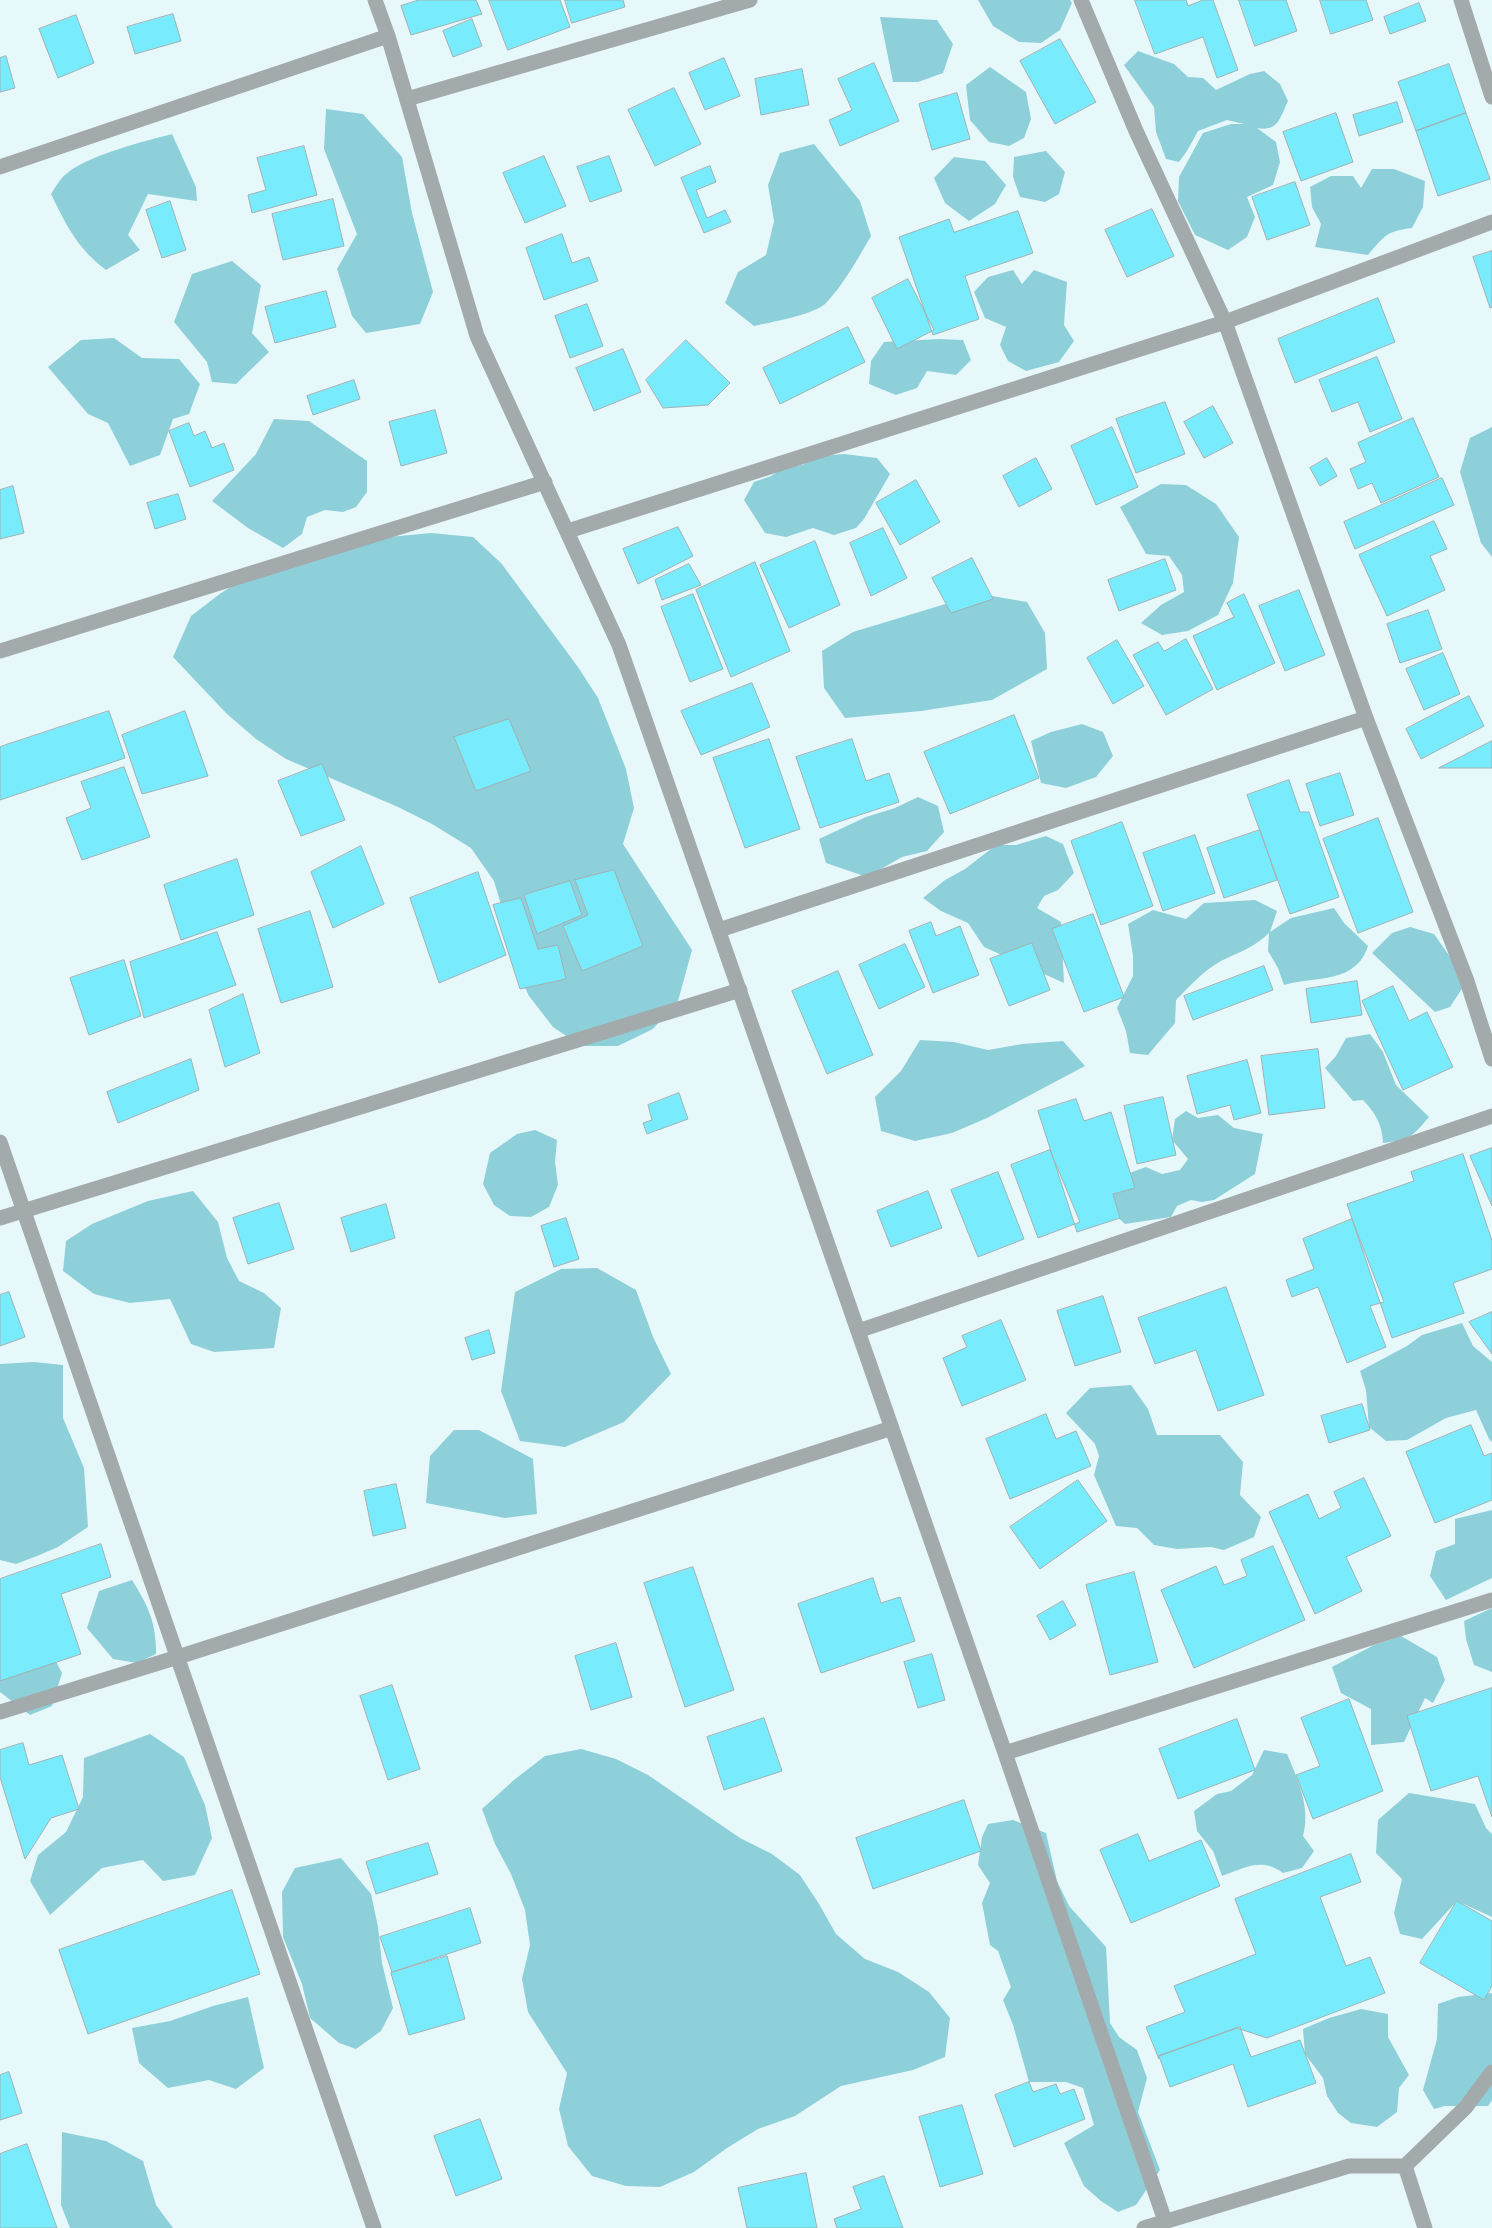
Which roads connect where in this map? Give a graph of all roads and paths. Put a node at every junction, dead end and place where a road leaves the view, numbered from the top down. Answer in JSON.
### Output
{"nodes":[{"id":1,"x":374,"y":0,"type":"edge"},
{"id":2,"x":750,"y":0,"type":"edge"},
{"id":3,"x":1081,"y":0,"type":"edge"},
{"id":4,"x":1461,"y":0,"type":"edge"},
{"id":5,"x":388,"y":36,"type":"junction"},
{"id":6,"x":1492,"y":97,"type":"edge"},
{"id":7,"x":407,"y":99,"type":"junction"},
{"id":8,"x":0,"y":167,"type":"edge"},
{"id":9,"x":1492,"y":222,"type":"edge"},
{"id":10,"x":1225,"y":322,"type":"junction"},
{"id":11,"x":545,"y":482,"type":"junction"},
{"id":12,"x":568,"y":532,"type":"junction"},
{"id":13,"x":0,"y":651,"type":"edge"},
{"id":14,"x":1366,"y":718,"type":"junction"},
{"id":15,"x":719,"y":930,"type":"junction"},
{"id":16,"x":740,"y":990,"type":"junction"},
{"id":17,"x":1492,"y":1059,"type":"edge"},
{"id":18,"x":1492,"y":1116,"type":"edge"},
{"id":19,"x":0,"y":1142,"type":"edge"},
{"id":20,"x":24,"y":1210,"type":"junction"},
{"id":21,"x":0,"y":1218,"type":"edge"},
{"id":22,"x":858,"y":1332,"type":"junction"},
{"id":23,"x":892,"y":1428,"type":"junction"},
{"id":24,"x":1492,"y":1600,"type":"edge"},
{"id":25,"x":178,"y":1657,"type":"junction"},
{"id":26,"x":0,"y":1712,"type":"edge"},
{"id":27,"x":1005,"y":1753,"type":"junction"},
{"id":28,"x":1492,"y":2072,"type":"edge"},
{"id":29,"x":1405,"y":2166,"type":"junction"},
{"id":30,"x":1165,"y":2221,"type":"junction"},
{"id":31,"x":374,"y":2228,"type":"edge"},
{"id":32,"x":1144,"y":2228,"type":"edge"},
{"id":33,"x":1426,"y":2228,"type":"edge"}],
"edges":[{"from":1,"to":5,"type":"street"},
{"from":2,"to":7,"type":"street"},
{"from":3,"to":10,"type":"street"},
{"from":4,"to":6,"type":"street"},
{"from":5,"to":7,"type":"street"},
{"from":5,"to":8,"type":"street"},
{"from":7,"to":11,"type":"street"},
{"from":9,"to":10,"type":"street"},
{"from":10,"to":12,"type":"street"},
{"from":10,"to":14,"type":"street"},
{"from":11,"to":12,"type":"street"},
{"from":11,"to":13,"type":"street"},
{"from":12,"to":15,"type":"street"},
{"from":14,"to":15,"type":"street"},
{"from":14,"to":17,"type":"street"},
{"from":15,"to":16,"type":"street"},
{"from":16,"to":20,"type":"street"},
{"from":16,"to":22,"type":"street"},
{"from":18,"to":22,"type":"street"},
{"from":19,"to":20,"type":"street"},
{"from":20,"to":21,"type":"street"},
{"from":20,"to":25,"type":"street"},
{"from":22,"to":23,"type":"street"},
{"from":23,"to":25,"type":"street"},
{"from":23,"to":27,"type":"street"},
{"from":24,"to":27,"type":"street"},
{"from":25,"to":26,"type":"street"},
{"from":25,"to":31,"type":"street"},
{"from":27,"to":30,"type":"street"},
{"from":28,"to":29,"type":"street"},
{"from":29,"to":30,"type":"street"},
{"from":29,"to":33,"type":"street"},
{"from":30,"to":32,"type":"street"}]}
